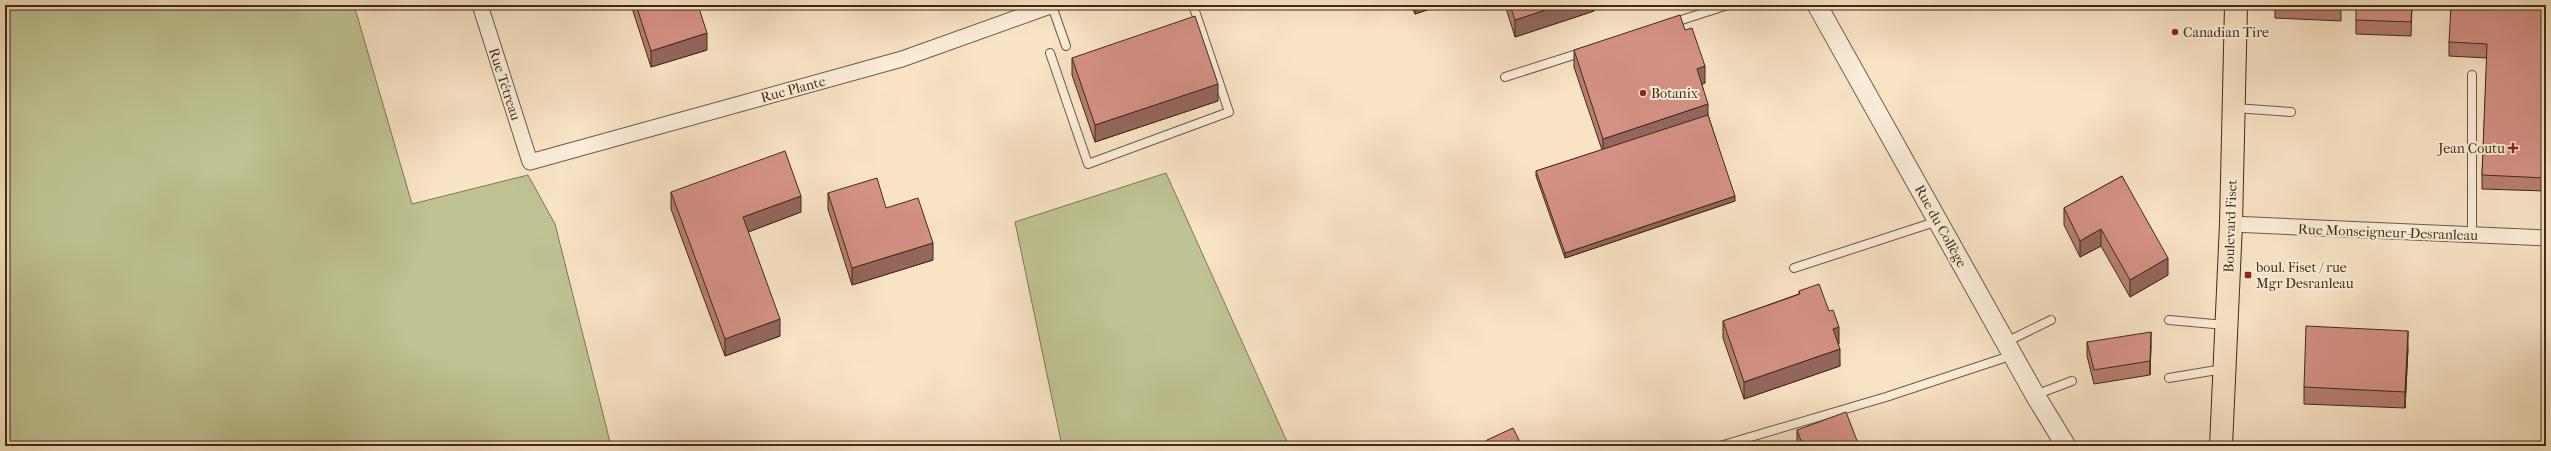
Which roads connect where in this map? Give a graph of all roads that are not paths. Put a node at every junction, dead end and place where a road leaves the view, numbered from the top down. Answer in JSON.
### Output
{"nodes":[{"id":1,"x":480,"y":5,"type":"edge"},
{"id":2,"x":1052,"y":5,"type":"edge"},
{"id":3,"x":1193,"y":5,"type":"edge"},
{"id":4,"x":1728,"y":5,"type":"edge"},
{"id":5,"x":1817,"y":5,"type":"edge"},
{"id":6,"x":2236,"y":5,"type":"edge"},
{"id":7,"x":1660,"y":27,"type":"edge"},
{"id":8,"x":1066,"y":46,"type":"dead end"},
{"id":9,"x":1594,"y":48,"type":"edge"},
{"id":10,"x":1050,"y":52,"type":"dead end"},
{"id":11,"x":2472,"y":75,"type":"dead end"},
{"id":12,"x":1505,"y":77,"type":"dead end"},
{"id":13,"x":2232,"y":108,"type":"junction"},
{"id":14,"x":2290,"y":112,"type":"dead end"},
{"id":15,"x":530,"y":162,"type":"joint"},
{"id":16,"x":1938,"y":220,"type":"junction"},
{"id":17,"x":2231,"y":224,"type":"junction"},
{"id":18,"x":2472,"y":235,"type":"junction"},
{"id":19,"x":2546,"y":238,"type":"edge"},
{"id":20,"x":1794,"y":268,"type":"dead end"},
{"id":21,"x":2051,"y":320,"type":"dead end"},
{"id":22,"x":2169,"y":320,"type":"dead end"},
{"id":23,"x":2226,"y":325,"type":"junction"},
{"id":24,"x":2009,"y":349,"type":"junction"},
{"id":25,"x":2224,"y":369,"type":"junction"},
{"id":26,"x":2169,"y":378,"type":"dead end"},
{"id":27,"x":2072,"y":381,"type":"dead end"},
{"id":28,"x":2035,"y":395,"type":"junction"},
{"id":29,"x":1720,"y":446,"type":"edge"},
{"id":30,"x":2066,"y":446,"type":"edge"},
{"id":31,"x":2221,"y":446,"type":"edge"}],
"edges":[{"from":1,"to":15,"type":"street","name":"Rue Tétreau"},
{"from":2,"to":8,"type":"lane"},
{"from":2,"to":15,"type":"street","name":"Rue Plante"},
{"from":3,"to":10,"type":"lane"},
{"from":4,"to":7,"type":"lane"},
{"from":5,"to":16,"type":"street","name":"Rue du Collège"},
{"from":6,"to":13,"type":"main road","name":"Boulevard Fiset"},
{"from":9,"to":12,"type":"lane"},
{"from":11,"to":18,"type":"lane"},
{"from":13,"to":14,"type":"lane"},
{"from":13,"to":17,"type":"main road","name":"Boulevard Fiset"},
{"from":16,"to":20,"type":"lane"},
{"from":16,"to":24,"type":"street","name":"Rue du Collège"},
{"from":17,"to":18,"type":"street","name":"Rue Monseigneur-Desranleau"},
{"from":17,"to":23,"type":"main road","name":"Boulevard Fiset"},
{"from":18,"to":19,"type":"street","name":"Rue Monseigneur-Desranleau"},
{"from":21,"to":24,"type":"lane"},
{"from":22,"to":23,"type":"lane"},
{"from":23,"to":25,"type":"main road","name":"Boulevard Fiset"},
{"from":24,"to":28,"type":"street","name":"Rue du Collège"},
{"from":24,"to":29,"type":"lane"},
{"from":25,"to":26,"type":"lane"},
{"from":25,"to":31,"type":"main road","name":"Boulevard Fiset"},
{"from":27,"to":28,"type":"lane"},
{"from":28,"to":30,"type":"street","name":"Rue du Collège"}]}
